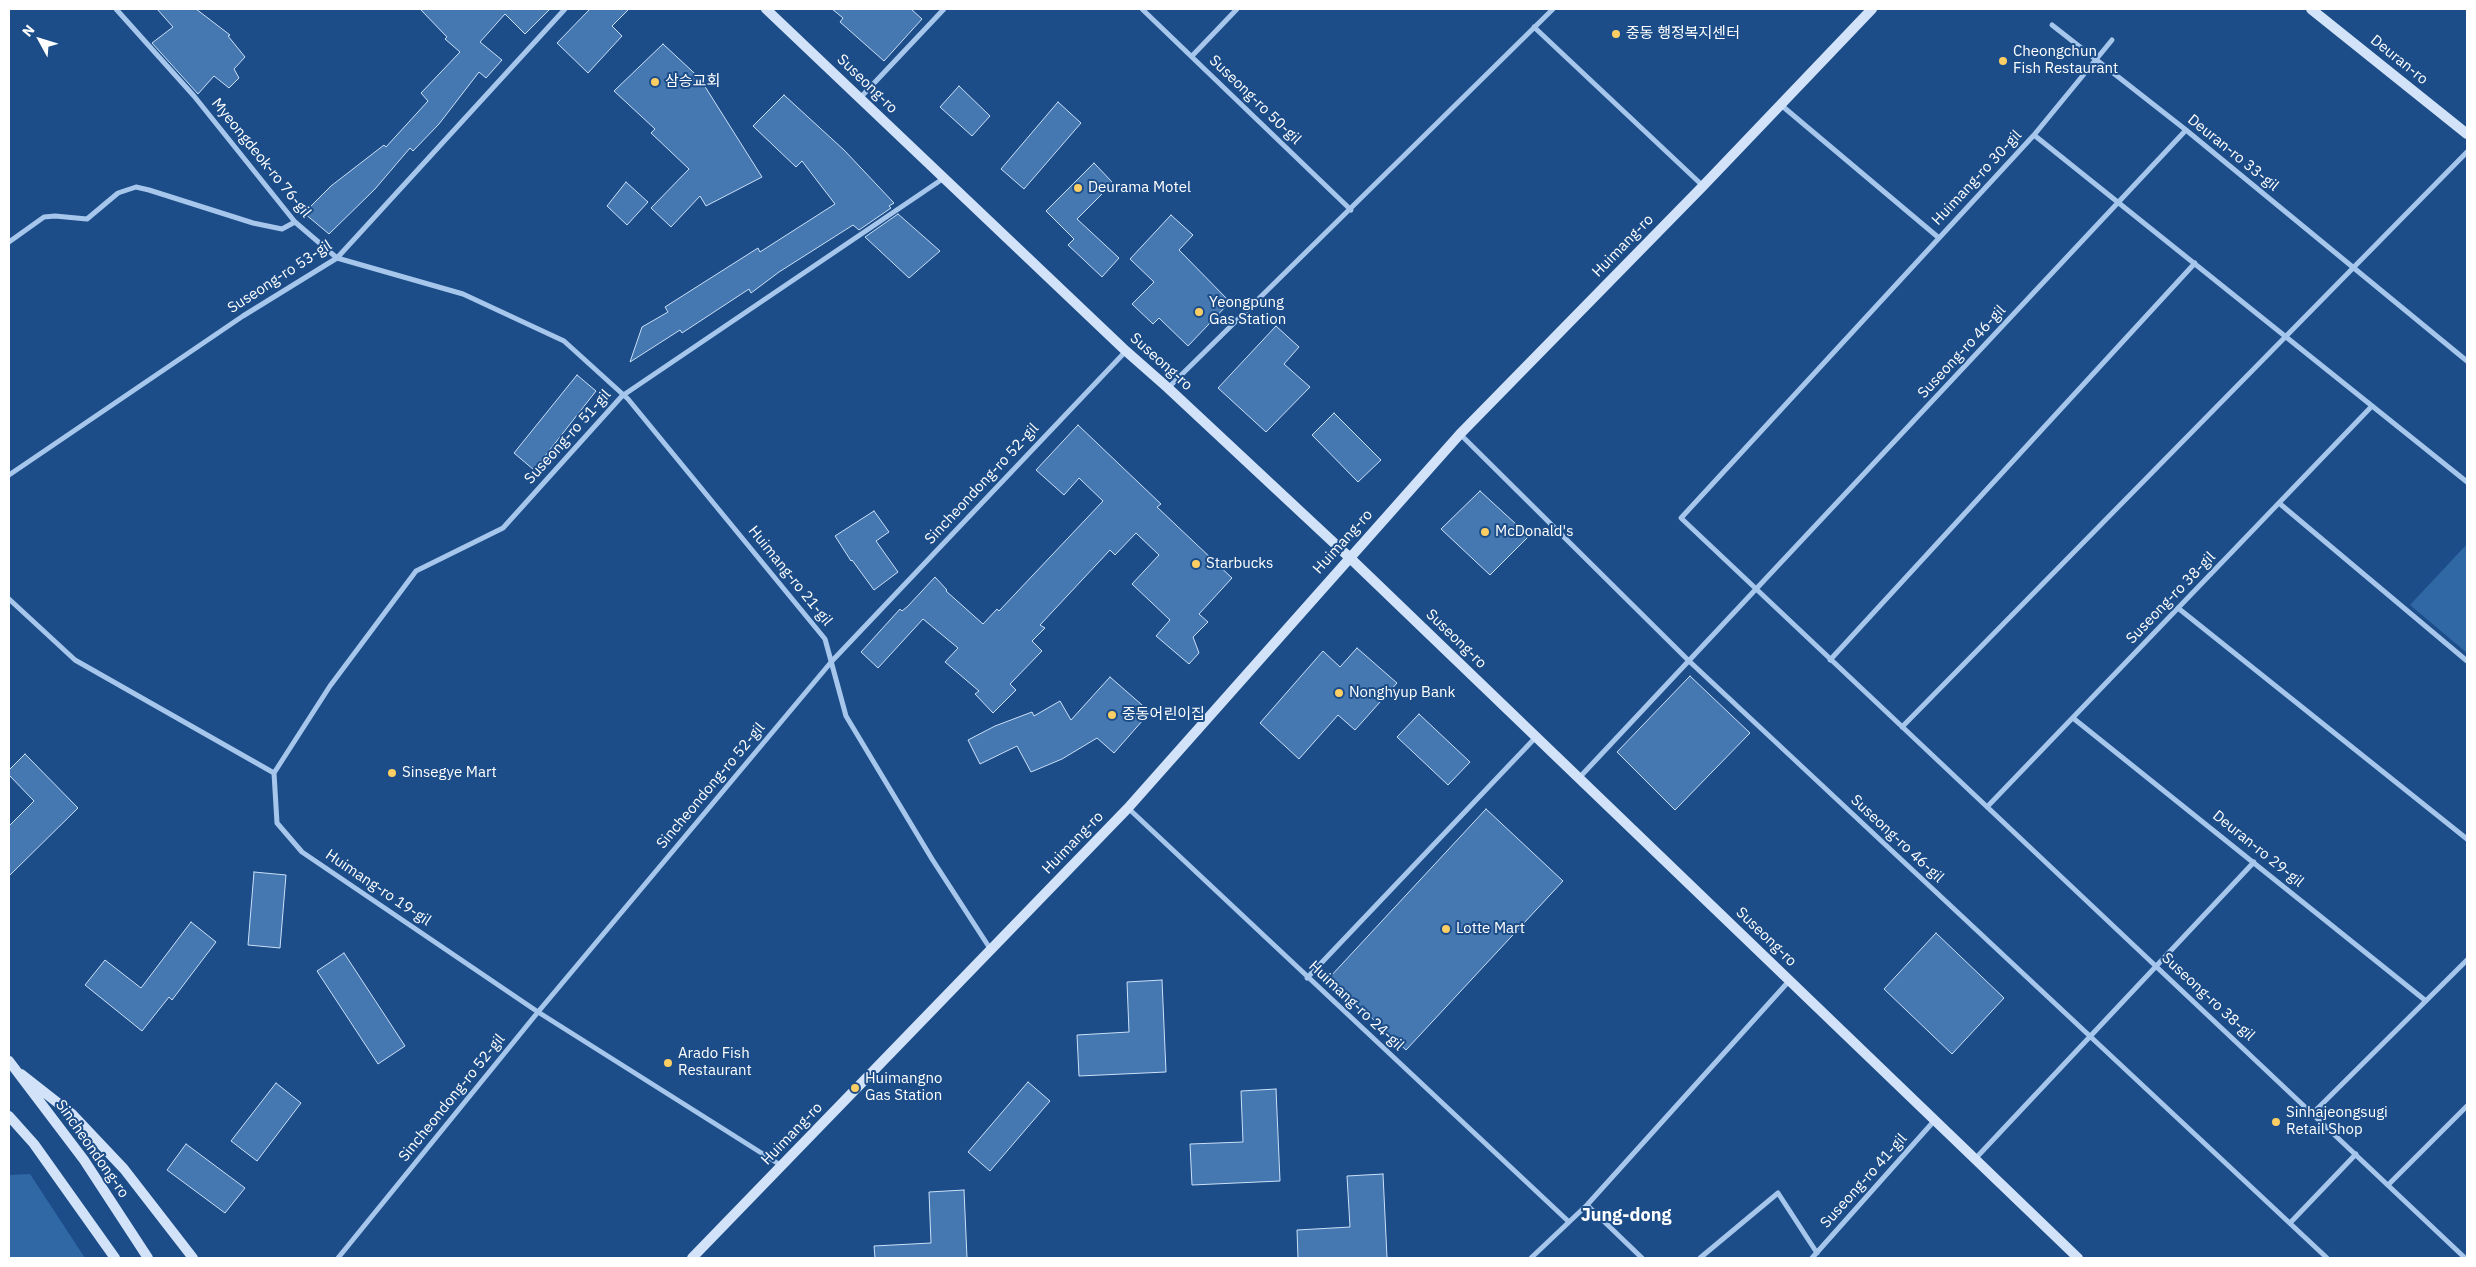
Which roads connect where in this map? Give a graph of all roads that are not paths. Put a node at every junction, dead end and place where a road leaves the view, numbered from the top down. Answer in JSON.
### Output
{"nodes":[{"id":1,"x":116,"y":9,"type":"edge"},
{"id":2,"x":565,"y":9,"type":"edge"},
{"id":3,"x":766,"y":9,"type":"edge"},
{"id":4,"x":944,"y":9,"type":"edge"},
{"id":5,"x":1142,"y":9,"type":"edge"},
{"id":6,"x":1238,"y":9,"type":"edge"},
{"id":7,"x":1553,"y":9,"type":"edge"},
{"id":8,"x":1872,"y":9,"type":"edge"},
{"id":9,"x":2311,"y":9,"type":"edge"},
{"id":10,"x":2052,"y":25,"type":"dead end"},
{"id":11,"x":1534,"y":27,"type":"junction"},
{"id":12,"x":2112,"y":40,"type":"dead end"},
{"id":13,"x":1192,"y":56,"type":"junction"},
{"id":14,"x":2095,"y":60,"type":"junction"},
{"id":15,"x":860,"y":98,"type":"junction"},
{"id":16,"x":1781,"y":105,"type":"junction"},
{"id":17,"x":2186,"y":130,"type":"junction"},
{"id":18,"x":2467,"y":134,"type":"edge"},
{"id":19,"x":2034,"y":135,"type":"junction"},
{"id":20,"x":2467,"y":152,"type":"edge"},
{"id":21,"x":944,"y":178,"type":"junction"},
{"id":22,"x":1703,"y":186,"type":"junction"},
{"id":23,"x":2119,"y":202,"type":"junction"},
{"id":24,"x":1351,"y":210,"type":"junction"},
{"id":25,"x":295,"y":222,"type":"junction"},
{"id":26,"x":1939,"y":238,"type":"junction"},
{"id":27,"x":9,"y":242,"type":"edge"},
{"id":28,"x":337,"y":258,"type":"junction"},
{"id":29,"x":2195,"y":263,"type":"junction"},
{"id":30,"x":2354,"y":268,"type":"junction"},
{"id":31,"x":2287,"y":337,"type":"junction"},
{"id":32,"x":1126,"y":351,"type":"junction"},
{"id":33,"x":2467,"y":361,"type":"edge"},
{"id":34,"x":1168,"y":388,"type":"junction"},
{"id":35,"x":622,"y":396,"type":"junction"},
{"id":36,"x":2372,"y":406,"type":"junction"},
{"id":37,"x":1460,"y":434,"type":"junction"},
{"id":38,"x":9,"y":475,"type":"edge"},
{"id":39,"x":2467,"y":482,"type":"edge"},
{"id":40,"x":2279,"y":503,"type":"junction"},
{"id":41,"x":1349,"y":557,"type":"junction"},
{"id":42,"x":1756,"y":590,"type":"junction"},
{"id":43,"x":9,"y":599,"type":"edge"},
{"id":44,"x":2178,"y":608,"type":"junction"},
{"id":45,"x":1688,"y":660,"type":"junction"},
{"id":46,"x":1830,"y":660,"type":"junction"},
{"id":47,"x":832,"y":661,"type":"junction"},
{"id":48,"x":2467,"y":661,"type":"edge"},
{"id":49,"x":2073,"y":718,"type":"junction"},
{"id":50,"x":1902,"y":727,"type":"junction"},
{"id":51,"x":1536,"y":737,"type":"junction"},
{"id":52,"x":274,"y":773,"type":"junction"},
{"id":53,"x":1579,"y":778,"type":"junction"},
{"id":54,"x":1987,"y":807,"type":"junction"},
{"id":55,"x":1128,"y":808,"type":"junction"},
{"id":56,"x":2467,"y":839,"type":"edge"},
{"id":57,"x":2254,"y":862,"type":"junction"},
{"id":58,"x":991,"y":950,"type":"junction"},
{"id":59,"x":2467,"y":960,"type":"edge"},
{"id":60,"x":2157,"y":967,"type":"junction"},
{"id":61,"x":1307,"y":978,"type":"junction"},
{"id":62,"x":1789,"y":981,"type":"junction"},
{"id":63,"x":2426,"y":1000,"type":"junction"},
{"id":64,"x":538,"y":1012,"type":"junction"},
{"id":65,"x":2090,"y":1036,"type":"junction"},
{"id":66,"x":9,"y":1061,"type":"edge"},
{"id":67,"x":21,"y":1074,"type":"junction"},
{"id":68,"x":2467,"y":1106,"type":"edge"},
{"id":69,"x":2313,"y":1113,"type":"junction"},
{"id":70,"x":9,"y":1116,"type":"edge"},
{"id":71,"x":1934,"y":1121,"type":"junction"},
{"id":72,"x":2356,"y":1154,"type":"junction"},
{"id":73,"x":1974,"y":1159,"type":"junction"},
{"id":74,"x":782,"y":1166,"type":"junction"},
{"id":75,"x":2388,"y":1185,"type":"junction"},
{"id":76,"x":1587,"y":1205,"type":"junction"},
{"id":77,"x":1568,"y":1221,"type":"junction"},
{"id":78,"x":2290,"y":1223,"type":"junction"},
{"id":79,"x":1817,"y":1253,"type":"junction"},
{"id":80,"x":115,"y":1258,"type":"edge"},
{"id":81,"x":148,"y":1258,"type":"edge"},
{"id":82,"x":193,"y":1258,"type":"edge"},
{"id":83,"x":338,"y":1258,"type":"edge"},
{"id":84,"x":693,"y":1258,"type":"edge"},
{"id":85,"x":1531,"y":1258,"type":"edge"},
{"id":86,"x":1642,"y":1258,"type":"edge"},
{"id":87,"x":1700,"y":1258,"type":"edge"},
{"id":88,"x":1812,"y":1258,"type":"edge"},
{"id":89,"x":2078,"y":1258,"type":"edge"},
{"id":90,"x":2327,"y":1258,"type":"edge"},
{"id":91,"x":2465,"y":1258,"type":"edge"}],
"edges":[{"from":1,"to":25,"type":"street","name":"Myeongdeok-ro 76-gil"},
{"from":2,"to":28,"type":"street","name":"Suseong-ro 53-gil"},
{"from":3,"to":15,"type":"main road","name":"Suseong-ro"},
{"from":4,"to":15,"type":"street"},
{"from":5,"to":13,"type":"street","name":"Suseong-ro 50-gil"},
{"from":6,"to":13,"type":"street"},
{"from":7,"to":11,"type":"street"},
{"from":8,"to":16,"type":"main road","name":"Huimang-ro"},
{"from":9,"to":18,"type":"main road","name":"Deuran-ro"},
{"from":10,"to":14,"type":"street","name":"Deuran-ro 33-gil"},
{"from":11,"to":22,"type":"street"},
{"from":11,"to":24,"type":"street"},
{"from":12,"to":14,"type":"street"},
{"from":13,"to":24,"type":"street","name":"Suseong-ro 50-gil"},
{"from":14,"to":17,"type":"street","name":"Deuran-ro 33-gil"},
{"from":14,"to":19,"type":"street"},
{"from":15,"to":21,"type":"main road","name":"Suseong-ro"},
{"from":16,"to":22,"type":"main road","name":"Huimang-ro"},
{"from":16,"to":26,"type":"street","name":"Huimang-ro 30-gil"},
{"from":17,"to":23,"type":"street","name":"Suseong-ro 46-gil"},
{"from":17,"to":30,"type":"street","name":"Deuran-ro 33-gil"},
{"from":19,"to":23,"type":"street","name":"Huimang-ro 30-gil"},
{"from":19,"to":26,"type":"street","name":"Huimang-ro 30-gil"},
{"from":20,"to":30,"type":"street"},
{"from":21,"to":32,"type":"main road","name":"Suseong-ro"},
{"from":21,"to":35,"type":"street","name":"Suseong-ro 51-gil"},
{"from":22,"to":37,"type":"main road","name":"Huimang-ro"},
{"from":23,"to":29,"type":"street","name":"Huimang-ro 30-gil"},
{"from":23,"to":42,"type":"street","name":"Suseong-ro 46-gil"},
{"from":24,"to":34,"type":"street"},
{"from":25,"to":27,"type":"street"},
{"from":25,"to":28,"type":"street","name":"Myeongdeok-ro 76-gil"},
{"from":26,"to":42,"type":"street"},
{"from":28,"to":35,"type":"street","name":"Myeongdeok-ro 76-gil"},
{"from":28,"to":38,"type":"street","name":"Suseong-ro 53-gil"},
{"from":29,"to":31,"type":"street","name":"Huimang-ro 30-gil"},
{"from":29,"to":46,"type":"street"},
{"from":30,"to":31,"type":"street"},
{"from":30,"to":33,"type":"street"},
{"from":31,"to":36,"type":"street"},
{"from":31,"to":50,"type":"street"},
{"from":32,"to":34,"type":"main road","name":"Suseong-ro"},
{"from":32,"to":47,"type":"street","name":"Sincheondong-ro 52-gil"},
{"from":34,"to":41,"type":"main road","name":"Suseong-ro"},
{"from":35,"to":47,"type":"street","name":"Huimang-ro 21-gil"},
{"from":35,"to":52,"type":"street","name":"Suseong-ro 51-gil"},
{"from":36,"to":39,"type":"street"},
{"from":36,"to":40,"type":"street","name":"Suseong-ro 38-gil"},
{"from":37,"to":41,"type":"main road","name":"Huimang-ro"},
{"from":37,"to":45,"type":"street"},
{"from":40,"to":44,"type":"street","name":"Suseong-ro 38-gil"},
{"from":40,"to":48,"type":"street"},
{"from":41,"to":51,"type":"main road","name":"Suseong-ro"},
{"from":41,"to":55,"type":"main road","name":"Huimang-ro"},
{"from":42,"to":45,"type":"street","name":"Suseong-ro 46-gil"},
{"from":42,"to":46,"type":"street","name":"Suseong-ro 38-gil"},
{"from":43,"to":52,"type":"street"},
{"from":44,"to":49,"type":"street","name":"Suseong-ro 38-gil"},
{"from":44,"to":56,"type":"street"},
{"from":45,"to":53,"type":"street","name":"Suseong-ro 46-gil"},
{"from":45,"to":65,"type":"street","name":"Suseong-ro 46-gil"},
{"from":46,"to":50,"type":"street","name":"Suseong-ro 38-gil"},
{"from":47,"to":58,"type":"street","name":"Huimang-ro 21-gil"},
{"from":47,"to":64,"type":"street","name":"Sincheondong-ro 52-gil"},
{"from":49,"to":54,"type":"street","name":"Suseong-ro 38-gil"},
{"from":49,"to":57,"type":"street","name":"Deuran-ro 29-gil"},
{"from":50,"to":54,"type":"street","name":"Suseong-ro 38-gil"},
{"from":51,"to":53,"type":"main road","name":"Suseong-ro"},
{"from":51,"to":61,"type":"street"},
{"from":52,"to":64,"type":"street","name":"Huimang-ro 19-gil"},
{"from":53,"to":62,"type":"main road","name":"Suseong-ro"},
{"from":54,"to":60,"type":"street","name":"Suseong-ro 38-gil"},
{"from":55,"to":58,"type":"main road","name":"Huimang-ro"},
{"from":55,"to":61,"type":"street","name":"Huimang-ro 24-gil"},
{"from":57,"to":60,"type":"street"},
{"from":57,"to":63,"type":"street","name":"Deuran-ro 29-gil"},
{"from":58,"to":74,"type":"main road","name":"Huimang-ro"},
{"from":59,"to":63,"type":"street"},
{"from":60,"to":65,"type":"street"},
{"from":60,"to":69,"type":"street","name":"Suseong-ro 38-gil"},
{"from":61,"to":77,"type":"street","name":"Huimang-ro 24-gil"},
{"from":62,"to":71,"type":"main road","name":"Suseong-ro"},
{"from":62,"to":76,"type":"street"},
{"from":63,"to":69,"type":"street"},
{"from":64,"to":74,"type":"street","name":"Huimang-ro 19-gil"},
{"from":64,"to":83,"type":"street","name":"Sincheondong-ro 52-gil"},
{"from":65,"to":73,"type":"street"},
{"from":65,"to":78,"type":"street"},
{"from":66,"to":67,"type":"main road","name":"Sincheondong-ro"},
{"from":67,"to":81,"type":"main road","name":"Sincheondong-ro"},
{"from":67,"to":82,"type":"main road"},
{"from":68,"to":75,"type":"street"},
{"from":69,"to":72,"type":"street","name":"Suseong-ro 38-gil"},
{"from":70,"to":80,"type":"main road"},
{"from":71,"to":73,"type":"main road","name":"Suseong-ro"},
{"from":71,"to":79,"type":"street","name":"Suseong-ro 41-gil"},
{"from":72,"to":75,"type":"street","name":"Suseong-ro 38-gil"},
{"from":72,"to":78,"type":"street"},
{"from":73,"to":89,"type":"main road","name":"Suseong-ro"},
{"from":74,"to":84,"type":"main road","name":"Huimang-ro"},
{"from":75,"to":91,"type":"street","name":"Suseong-ro 38-gil"},
{"from":76,"to":77,"type":"street"},
{"from":76,"to":86,"type":"street"},
{"from":77,"to":85,"type":"street"},
{"from":78,"to":90,"type":"street"},
{"from":79,"to":87,"type":"street"},
{"from":79,"to":88,"type":"street","name":"Suseong-ro 41-gil"}]}
